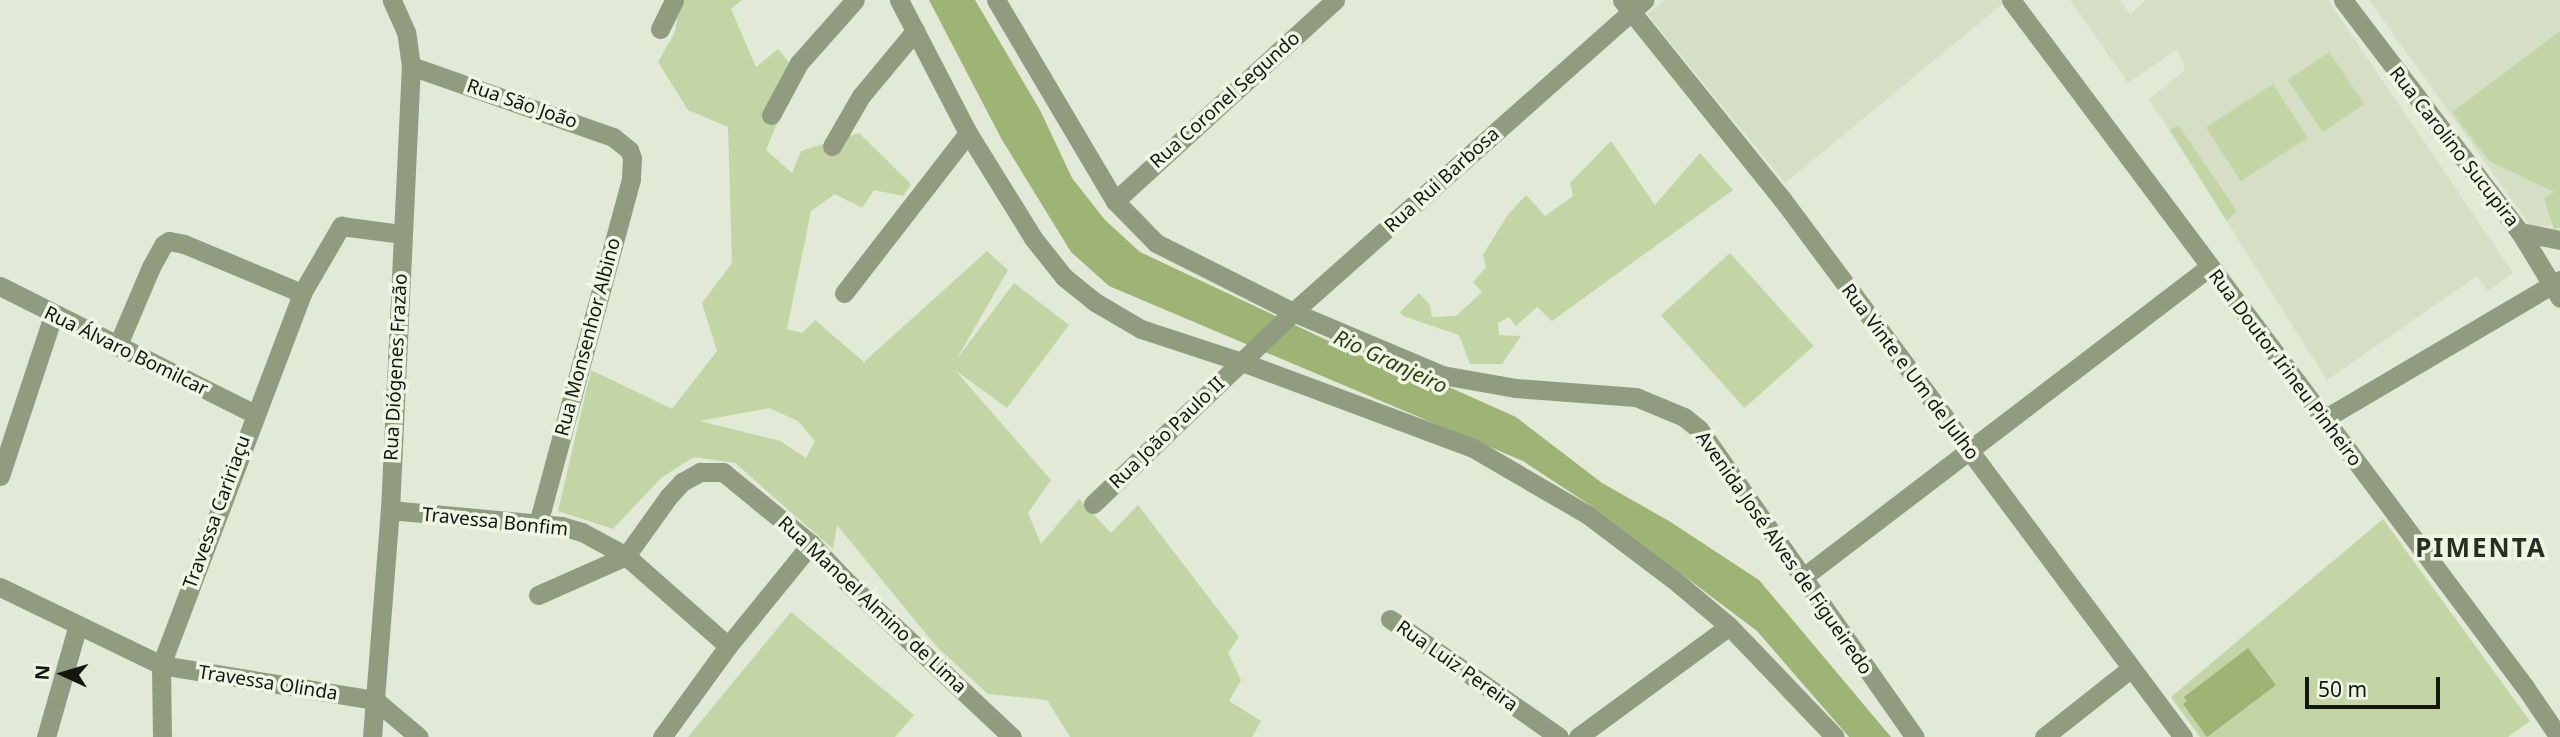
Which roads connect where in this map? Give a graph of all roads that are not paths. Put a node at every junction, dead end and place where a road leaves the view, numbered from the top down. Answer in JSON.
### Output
{"nodes":[{"id":1,"x":392,"y":0,"type":"edge"},
{"id":2,"x":674,"y":0,"type":"edge"},
{"id":3,"x":855,"y":0,"type":"edge"},
{"id":4,"x":899,"y":0,"type":"edge"},
{"id":5,"x":996,"y":0,"type":"edge"},
{"id":6,"x":1335,"y":0,"type":"edge"},
{"id":7,"x":2011,"y":0,"type":"edge"},
{"id":8,"x":2343,"y":0,"type":"edge"},
{"id":9,"x":1632,"y":4,"type":"edge"},
{"id":10,"x":660,"y":29,"type":"dead end"},
{"id":11,"x":915,"y":31,"type":"junction"},
{"id":12,"x":411,"y":66,"type":"junction"},
{"id":13,"x":771,"y":116,"type":"dead end"},
{"id":14,"x":968,"y":133,"type":"junction"},
{"id":15,"x":832,"y":146,"type":"dead end"},
{"id":16,"x":629,"y":150,"type":"joint"},
{"id":17,"x":1115,"y":201,"type":"junction"},
{"id":18,"x":2520,"y":232,"type":"junction"},
{"id":19,"x":402,"y":234,"type":"junction"},
{"id":20,"x":2560,"y":240,"type":"edge"},
{"id":21,"x":2560,"y":264,"type":"edge"},
{"id":22,"x":2208,"y":268,"type":"junction"},
{"id":23,"x":0,"y":286,"type":"edge"},
{"id":24,"x":2557,"y":288,"type":"edge"},
{"id":25,"x":302,"y":293,"type":"junction"},
{"id":26,"x":844,"y":293,"type":"dead end"},
{"id":27,"x":1293,"y":312,"type":"junction"},
{"id":28,"x":53,"y":316,"type":"junction"},
{"id":29,"x":117,"y":347,"type":"junction"},
{"id":30,"x":1241,"y":362,"type":"junction"},
{"id":31,"x":254,"y":414,"type":"junction"},
{"id":32,"x":2324,"y":419,"type":"junction"},
{"id":33,"x":1968,"y":449,"type":"junction"},
{"id":34,"x":0,"y":475,"type":"edge"},
{"id":35,"x":1093,"y":504,"type":"dead end"},
{"id":36,"x":390,"y":510,"type":"junction"},
{"id":37,"x":538,"y":524,"type":"junction"},
{"id":38,"x":811,"y":544,"type":"junction"},
{"id":39,"x":626,"y":556,"type":"junction"},
{"id":40,"x":1802,"y":578,"type":"junction"},
{"id":41,"x":0,"y":587,"type":"edge"},
{"id":42,"x":538,"y":595,"type":"dead end"},
{"id":43,"x":1390,"y":619,"type":"dead end"},
{"id":44,"x":78,"y":625,"type":"junction"},
{"id":45,"x":1729,"y":626,"type":"junction"},
{"id":46,"x":728,"y":646,"type":"junction"},
{"id":47,"x":161,"y":665,"type":"junction"},
{"id":48,"x":2130,"y":669,"type":"junction"},
{"id":49,"x":375,"y":701,"type":"junction"},
{"id":50,"x":2554,"y":728,"type":"edge"},
{"id":51,"x":46,"y":737,"type":"edge"},
{"id":52,"x":162,"y":737,"type":"edge"},
{"id":53,"x":372,"y":737,"type":"edge"},
{"id":54,"x":419,"y":737,"type":"edge"},
{"id":55,"x":662,"y":737,"type":"edge"},
{"id":56,"x":1012,"y":737,"type":"edge"},
{"id":57,"x":1559,"y":737,"type":"edge"},
{"id":58,"x":1578,"y":737,"type":"edge"},
{"id":59,"x":1835,"y":737,"type":"edge"},
{"id":60,"x":1915,"y":737,"type":"edge"},
{"id":61,"x":2044,"y":737,"type":"edge"},
{"id":62,"x":2183,"y":737,"type":"edge"}],
"edges":[{"from":1,"to":12,"type":"street","name":"Rua Diógenes Frazão"},
{"from":2,"to":10,"type":"street"},
{"from":3,"to":13,"type":"street"},
{"from":4,"to":11,"type":"street"},
{"from":5,"to":17,"type":"street","name":"Avenida José Alves de Figueiredo"},
{"from":6,"to":17,"type":"street","name":"Rua Coronel Segundo"},
{"from":7,"to":22,"type":"street","name":"Rua Doutor Irineu Pinheiro"},
{"from":8,"to":18,"type":"street","name":"Rua Carolino Sucupira"},
{"from":9,"to":27,"type":"street","name":"Rua Rui Barbosa"},
{"from":9,"to":33,"type":"street","name":"Rua Vinte e Um de Julho"},
{"from":11,"to":14,"type":"street"},
{"from":11,"to":15,"type":"street"},
{"from":12,"to":16,"type":"street","name":"Rua São João"},
{"from":12,"to":19,"type":"street","name":"Rua Diógenes Frazão"},
{"from":14,"to":26,"type":"street"},
{"from":14,"to":30,"type":"street"},
{"from":16,"to":37,"type":"street","name":"Rua Monsenhor Albino"},
{"from":17,"to":27,"type":"street","name":"Avenida José Alves de Figueiredo"},
{"from":18,"to":20,"type":"street"},
{"from":18,"to":24,"type":"street","name":"Rua Carolino Sucupira"},
{"from":19,"to":25,"type":"street","name":"Travessa Caririaçu"},
{"from":19,"to":36,"type":"street","name":"Rua Diógenes Frazão"},
{"from":21,"to":24,"type":"street"},
{"from":22,"to":32,"type":"street","name":"Rua Doutor Irineu Pinheiro"},
{"from":22,"to":33,"type":"street"},
{"from":23,"to":28,"type":"street","name":"Rua Álvaro Bomilcar"},
{"from":24,"to":32,"type":"street"},
{"from":25,"to":29,"type":"street"},
{"from":25,"to":31,"type":"street","name":"Travessa Caririaçu"},
{"from":27,"to":30,"type":"street","name":"Rua Rui Barbosa"},
{"from":27,"to":40,"type":"street","name":"Avenida José Alves de Figueiredo"},
{"from":28,"to":29,"type":"street","name":"Rua Álvaro Bomilcar"},
{"from":28,"to":34,"type":"street"},
{"from":29,"to":31,"type":"street","name":"Rua Álvaro Bomilcar"},
{"from":30,"to":35,"type":"street","name":"Rua João Paulo II"},
{"from":30,"to":45,"type":"street"},
{"from":31,"to":47,"type":"street","name":"Travessa Caririaçu"},
{"from":32,"to":50,"type":"street","name":"Rua Doutor Irineu Pinheiro"},
{"from":33,"to":40,"type":"street"},
{"from":33,"to":48,"type":"street","name":"Rua Vinte e Um de Julho"},
{"from":36,"to":37,"type":"street","name":"Travessa Bonfim"},
{"from":36,"to":49,"type":"street","name":"Rua Diógenes Frazão"},
{"from":37,"to":39,"type":"street","name":"Travessa Bonfim"},
{"from":38,"to":39,"type":"street","name":"Rua Manoel Almino de Lima"},
{"from":38,"to":46,"type":"street"},
{"from":38,"to":56,"type":"street","name":"Rua Manoel Almino de Lima"},
{"from":39,"to":42,"type":"street"},
{"from":39,"to":46,"type":"street","name":"Travessa Bonfim"},
{"from":40,"to":60,"type":"street","name":"Avenida José Alves de Figueiredo"},
{"from":41,"to":44,"type":"street","name":"Travessa Olinda"},
{"from":43,"to":57,"type":"street","name":"Rua Luiz Pereira"},
{"from":44,"to":47,"type":"street","name":"Travessa Olinda"},
{"from":44,"to":51,"type":"street"},
{"from":45,"to":58,"type":"street"},
{"from":45,"to":59,"type":"street"},
{"from":46,"to":55,"type":"street"},
{"from":47,"to":49,"type":"street","name":"Travessa Olinda"},
{"from":47,"to":52,"type":"street","name":"Travessa Caririaçu"},
{"from":48,"to":61,"type":"street"},
{"from":48,"to":62,"type":"street","name":"Rua Vinte e Um de Julho"},
{"from":49,"to":53,"type":"street","name":"Rua Diógenes Frazão"},
{"from":49,"to":54,"type":"street"}]}
